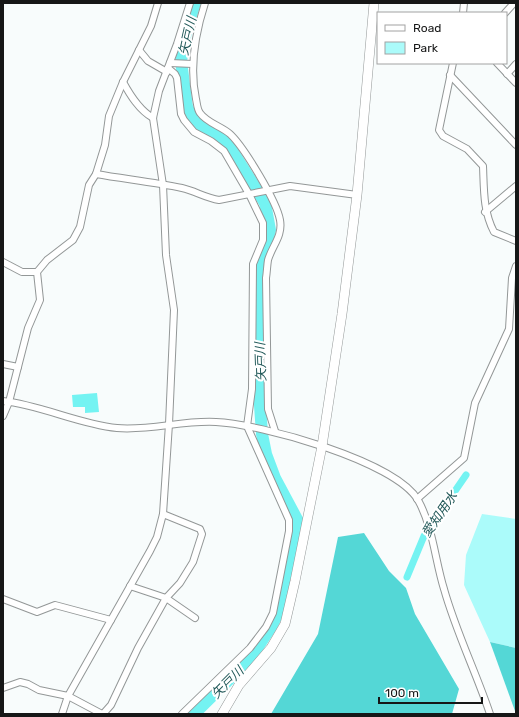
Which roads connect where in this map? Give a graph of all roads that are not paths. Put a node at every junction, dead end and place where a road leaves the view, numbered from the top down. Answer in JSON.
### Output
{"nodes":[{"id":1,"x":158,"y":3,"type":"edge"},
{"id":2,"x":190,"y":3,"type":"edge"},
{"id":3,"x":205,"y":3,"type":"edge"},
{"id":4,"x":374,"y":3,"type":"edge"},
{"id":5,"x":514,"y":3,"type":"edge"},
{"id":6,"x":506,"y":12,"type":"edge"},
{"id":7,"x":139,"y":50,"type":"junction"},
{"id":8,"x":193,"y":64,"type":"junction"},
{"id":9,"x":453,"y":64,"type":"edge"},
{"id":10,"x":497,"y":64,"type":"edge"},
{"id":11,"x":516,"y":64,"type":"edge"},
{"id":12,"x":168,"y":68,"type":"junction"},
{"id":13,"x":507,"y":74,"type":"junction"},
{"id":14,"x":450,"y":75,"type":"junction"},
{"id":15,"x":123,"y":82,"type":"junction"},
{"id":16,"x":516,"y":83,"type":"edge"},
{"id":17,"x":153,"y":118,"type":"junction"},
{"id":18,"x":516,"y":145,"type":"edge"},
{"id":19,"x":96,"y":174,"type":"junction"},
{"id":20,"x":163,"y":185,"type":"junction"},
{"id":21,"x":516,"y":186,"type":"edge"},
{"id":22,"x":267,"y":191,"type":"junction"},
{"id":23,"x":249,"y":194,"type":"junction"},
{"id":24,"x":358,"y":195,"type":"junction"},
{"id":25,"x":485,"y":212,"type":"junction"},
{"id":26,"x":516,"y":241,"type":"edge"},
{"id":27,"x":3,"y":262,"type":"edge"},
{"id":28,"x":516,"y":266,"type":"edge"},
{"id":29,"x":37,"y":272,"type":"junction"},
{"id":30,"x":3,"y":364,"type":"edge"},
{"id":31,"x":18,"y":367,"type":"junction"},
{"id":32,"x":6,"y":402,"type":"edge"},
{"id":33,"x":3,"y":416,"type":"edge"},
{"id":34,"x":169,"y":424,"type":"junction"},
{"id":35,"x":249,"y":426,"type":"junction"},
{"id":36,"x":275,"y":431,"type":"junction"},
{"id":37,"x":322,"y":446,"type":"junction"},
{"id":38,"x":417,"y":499,"type":"junction"},
{"id":39,"x":163,"y":514,"type":"junction"},
{"id":40,"x":130,"y":586,"type":"junction"},
{"id":41,"x":166,"y":598,"type":"junction"},
{"id":42,"x":3,"y":599,"type":"edge"},
{"id":43,"x":195,"y":618,"type":"dead end"},
{"id":44,"x":111,"y":620,"type":"junction"},
{"id":45,"x":3,"y":688,"type":"edge"},
{"id":46,"x":68,"y":696,"type":"junction"},
{"id":47,"x":62,"y":714,"type":"edge"},
{"id":48,"x":102,"y":714,"type":"edge"},
{"id":49,"x":182,"y":714,"type":"edge"},
{"id":50,"x":222,"y":714,"type":"edge"},
{"id":51,"x":490,"y":714,"type":"edge"}],
"edges":[{"from":1,"to":7,"type":"street"},
{"from":2,"to":12,"type":"street"},
{"from":3,"to":8,"type":"street"},
{"from":4,"to":24,"type":"street"},
{"from":5,"to":6,"type":"street"},
{"from":7,"to":12,"type":"street"},
{"from":7,"to":15,"type":"street"},
{"from":8,"to":12,"type":"street"},
{"from":8,"to":22,"type":"street"},
{"from":9,"to":14,"type":"street"},
{"from":10,"to":13,"type":"street"},
{"from":11,"to":13,"type":"street"},
{"from":12,"to":17,"type":"street"},
{"from":12,"to":23,"type":"street"},
{"from":13,"to":16,"type":"street"},
{"from":14,"to":18,"type":"street"},
{"from":14,"to":25,"type":"street"},
{"from":15,"to":17,"type":"street"},
{"from":15,"to":19,"type":"street"},
{"from":17,"to":20,"type":"street"},
{"from":19,"to":20,"type":"street"},
{"from":19,"to":29,"type":"street"},
{"from":20,"to":23,"type":"street"},
{"from":20,"to":34,"type":"street"},
{"from":21,"to":25,"type":"street"},
{"from":22,"to":23,"type":"street"},
{"from":22,"to":24,"type":"street"},
{"from":22,"to":36,"type":"street"},
{"from":23,"to":35,"type":"street"},
{"from":24,"to":37,"type":"street"},
{"from":25,"to":26,"type":"street"},
{"from":27,"to":29,"type":"street"},
{"from":28,"to":38,"type":"street"},
{"from":29,"to":31,"type":"street"},
{"from":30,"to":31,"type":"street"},
{"from":31,"to":32,"type":"street"},
{"from":32,"to":33,"type":"street"},
{"from":32,"to":34,"type":"street"},
{"from":34,"to":35,"type":"street"},
{"from":34,"to":39,"type":"street"},
{"from":35,"to":36,"type":"street"},
{"from":35,"to":49,"type":"street"},
{"from":36,"to":37,"type":"street"},
{"from":37,"to":38,"type":"street"},
{"from":37,"to":50,"type":"street"},
{"from":38,"to":51,"type":"street"},
{"from":39,"to":40,"type":"street"},
{"from":39,"to":41,"type":"street"},
{"from":40,"to":41,"type":"street"},
{"from":40,"to":44,"type":"street"},
{"from":41,"to":43,"type":"street"},
{"from":41,"to":48,"type":"street"},
{"from":42,"to":44,"type":"street"},
{"from":44,"to":46,"type":"street"},
{"from":45,"to":46,"type":"street"},
{"from":46,"to":47,"type":"street"},
{"from":46,"to":48,"type":"street"}]}
